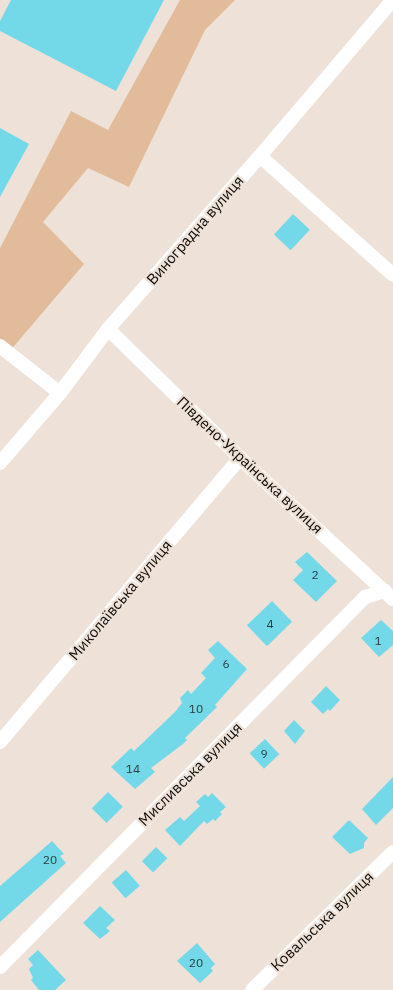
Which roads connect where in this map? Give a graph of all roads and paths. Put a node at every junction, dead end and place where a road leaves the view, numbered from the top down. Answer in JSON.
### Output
{"nodes":[{"id":1,"x":393,"y":0,"type":"edge"},
{"id":2,"x":260,"y":156,"type":"junction"},
{"id":3,"x":393,"y":275,"type":"edge"},
{"id":4,"x":108,"y":329,"type":"junction"},
{"id":5,"x":0,"y":346,"type":"edge"},
{"id":6,"x":60,"y":393,"type":"junction"},
{"id":7,"x":240,"y":458,"type":"junction"},
{"id":8,"x":0,"y":463,"type":"edge"},
{"id":9,"x":390,"y":591,"type":"edge"},
{"id":10,"x":0,"y":742,"type":"edge"},
{"id":11,"x":393,"y":852,"type":"edge"},
{"id":12,"x":0,"y":967,"type":"edge"},
{"id":13,"x":252,"y":990,"type":"edge"}],
"edges":[{"from":1,"to":2,"type":"street","name":"Виноградна вулиця"},
{"from":2,"to":3,"type":"street"},
{"from":2,"to":4,"type":"street","name":"Виноградна вулиця"},
{"from":4,"to":6,"type":"street","name":"Виноградна вулиця"},
{"from":4,"to":7,"type":"street","name":"Південо-Українська вулиця"},
{"from":5,"to":6,"type":"street"},
{"from":6,"to":8,"type":"street","name":"Виноградна вулиця"},
{"from":7,"to":9,"type":"street","name":"Південо-Українська вулиця"},
{"from":7,"to":10,"type":"street","name":"Миколаївська вулиця"},
{"from":9,"to":12,"type":"street","name":"Мисливська вулиця"},
{"from":11,"to":13,"type":"street","name":"Ковальська вулиця"}]}
